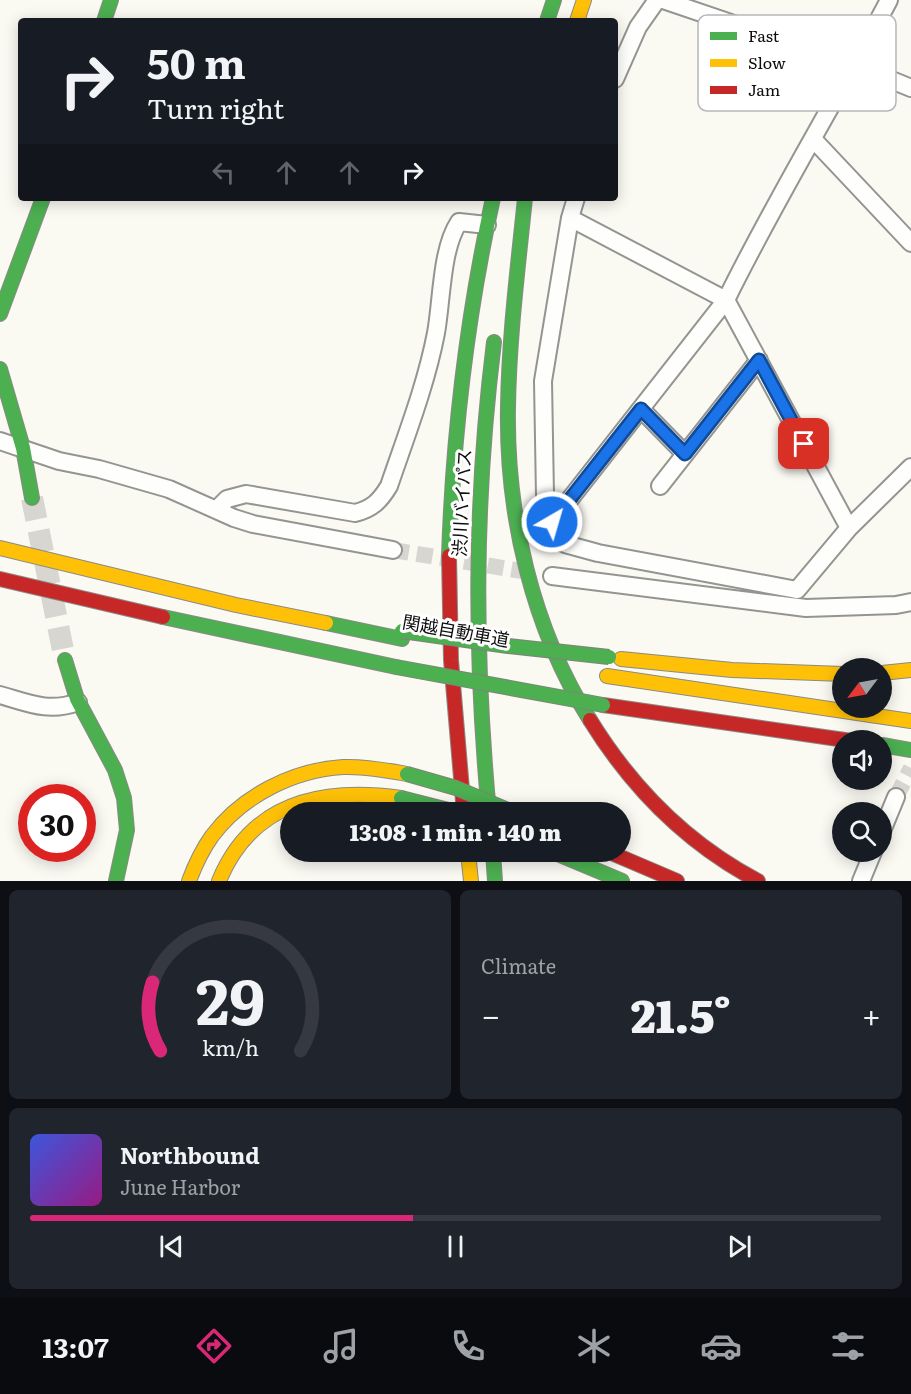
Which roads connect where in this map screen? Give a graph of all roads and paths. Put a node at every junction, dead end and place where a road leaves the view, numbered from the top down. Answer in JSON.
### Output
{"nodes":[{"id":1,"x":111,"y":0,"type":"edge"},
{"id":2,"x":554,"y":0,"type":"edge"},
{"id":3,"x":584,"y":0,"type":"edge"},
{"id":4,"x":657,"y":0,"type":"edge"},
{"id":5,"x":663,"y":0,"type":"edge"},
{"id":6,"x":889,"y":0,"type":"edge"},
{"id":7,"x":708,"y":15,"type":"edge"},
{"id":8,"x":881,"y":15,"type":"edge"},
{"id":9,"x":105,"y":18,"type":"edge"},
{"id":10,"x":548,"y":18,"type":"edge"},
{"id":11,"x":578,"y":18,"type":"edge"},
{"id":12,"x":618,"y":72,"type":"edge"},
{"id":13,"x":896,"y":82,"type":"edge"},
{"id":14,"x":911,"y":88,"type":"edge"},
{"id":15,"x":829,"y":111,"type":"edge"},
{"id":16,"x":813,"y":139,"type":"junction"},
{"id":17,"x":42,"y":201,"type":"edge"},
{"id":18,"x":492,"y":201,"type":"edge"},
{"id":19,"x":523,"y":201,"type":"edge"},
{"id":20,"x":524,"y":201,"type":"edge"},
{"id":21,"x":575,"y":201,"type":"edge"},
{"id":22,"x":570,"y":218,"type":"junction"},
{"id":23,"x":487,"y":225,"type":"junction"},
{"id":24,"x":911,"y":243,"type":"edge"},
{"id":25,"x":726,"y":300,"type":"junction"},
{"id":26,"x":0,"y":314,"type":"edge"},
{"id":27,"x":759,"y":360,"type":"junction"},
{"id":28,"x":0,"y":369,"type":"edge"},
{"id":29,"x":641,"y":409,"type":"junction"},
{"id":30,"x":0,"y":441,"type":"edge"},
{"id":31,"x":23,"y":448,"type":"junction"},
{"id":32,"x":685,"y":454,"type":"junction"},
{"id":33,"x":911,"y":467,"type":"edge"},
{"id":34,"x":660,"y":486,"type":"dead end"},
{"id":35,"x":32,"y":498,"type":"tunnel mouth"},
{"id":36,"x":216,"y":510,"type":"junction"},
{"id":37,"x":552,"y":522,"type":"junction"},
{"id":38,"x":450,"y":524,"type":"junction"},
{"id":39,"x":849,"y":528,"type":"junction"},
{"id":40,"x":0,"y":548,"type":"edge"},
{"id":41,"x":393,"y":550,"type":"tunnel mouth"},
{"id":42,"x":552,"y":576,"type":"tunnel mouth"},
{"id":43,"x":0,"y":579,"type":"edge"},
{"id":44,"x":797,"y":591,"type":"junction"},
{"id":45,"x":911,"y":602,"type":"edge"},
{"id":46,"x":807,"y":608,"type":"junction"},
{"id":47,"x":402,"y":635,"type":"junction"},
{"id":48,"x":65,"y":660,"type":"tunnel mouth"},
{"id":49,"x":528,"y":662,"type":"dead end"},
{"id":50,"x":550,"y":666,"type":"dead end"},
{"id":51,"x":573,"y":670,"type":"dead end"},
{"id":52,"x":911,"y":670,"type":"edge"},
{"id":53,"x":892,"y":672,"type":"edge"},
{"id":54,"x":832,"y":674,"type":"edge"},
{"id":55,"x":602,"y":675,"type":"dead end"},
{"id":56,"x":0,"y":695,"type":"edge"},
{"id":57,"x":78,"y":702,"type":"junction"},
{"id":58,"x":911,"y":721,"type":"edge"},
{"id":59,"x":832,"y":738,"type":"edge"},
{"id":60,"x":892,"y":747,"type":"edge"},
{"id":61,"x":911,"y":750,"type":"edge"},
{"id":62,"x":896,"y":797,"type":"tunnel mouth"},
{"id":63,"x":303,"y":802,"type":"edge"},
{"id":64,"x":417,"y":802,"type":"edge"},
{"id":65,"x":447,"y":802,"type":"edge"},
{"id":66,"x":461,"y":802,"type":"edge"},
{"id":67,"x":488,"y":802,"type":"edge"},
{"id":68,"x":489,"y":802,"type":"edge"},
{"id":69,"x":892,"y":807,"type":"edge"},
{"id":70,"x":280,"y":812,"type":"edge"},
{"id":71,"x":631,"y":861,"type":"edge"},
{"id":72,"x":469,"y":862,"type":"edge"},
{"id":73,"x":494,"y":862,"type":"edge"},
{"id":74,"x":576,"y":862,"type":"edge"},
{"id":75,"x":869,"y":862,"type":"edge"},
{"id":76,"x":116,"y":881,"type":"edge"},
{"id":77,"x":189,"y":881,"type":"edge"},
{"id":78,"x":219,"y":881,"type":"edge"},
{"id":79,"x":471,"y":881,"type":"edge"},
{"id":80,"x":495,"y":881,"type":"edge"},
{"id":81,"x":622,"y":881,"type":"edge"},
{"id":82,"x":677,"y":881,"type":"edge"},
{"id":83,"x":758,"y":881,"type":"edge"},
{"id":84,"x":861,"y":881,"type":"edge"}],
"edges":[{"from":1,"to":9,"type":"main road"},
{"from":2,"to":10,"type":"main road"},
{"from":3,"to":11,"type":"main road"},
{"from":4,"to":12,"type":"street"},
{"from":5,"to":7,"type":"street"},
{"from":6,"to":8,"type":"street"},
{"from":13,"to":14,"type":"street"},
{"from":15,"to":16,"type":"street"},
{"from":16,"to":24,"type":"street"},
{"from":16,"to":25,"type":"street"},
{"from":17,"to":26,"type":"main road"},
{"from":18,"to":23,"type":"main road","name":"渋川バイパス"},
{"from":19,"to":67,"type":"main road","name":"渋川バイパス"},
{"from":20,"to":83,"type":"main road"},
{"from":21,"to":22,"type":"street"},
{"from":22,"to":25,"type":"street"},
{"from":22,"to":37,"type":"street"},
{"from":23,"to":36,"type":"street"},
{"from":23,"to":38,"type":"main road","name":"渋川バイパス"},
{"from":25,"to":27,"type":"street"},
{"from":25,"to":29,"type":"street"},
{"from":27,"to":32,"type":"street"},
{"from":27,"to":39,"type":"street"},
{"from":28,"to":31,"type":"main road"},
{"from":29,"to":32,"type":"street"},
{"from":29,"to":37,"type":"street"},
{"from":30,"to":31,"type":"street"},
{"from":31,"to":35,"type":"main road"},
{"from":31,"to":36,"type":"street"},
{"from":32,"to":34,"type":"street"},
{"from":33,"to":39,"type":"street"},
{"from":36,"to":41,"type":"street"},
{"from":37,"to":44,"type":"street"},
{"from":38,"to":65,"type":"main road"},
{"from":38,"to":66,"type":"main road","name":"渋川バイパス"},
{"from":39,"to":44,"type":"street"},
{"from":40,"to":47,"type":"main road","name":"関越自動車道"},
{"from":42,"to":46,"type":"street"},
{"from":43,"to":59,"type":"main road","bridge":true},
{"from":44,"to":46,"type":"street"},
{"from":45,"to":46,"type":"street"},
{"from":47,"to":49,"type":"main road","name":"関越自動車道"},
{"from":47,"to":54,"type":"main road","bridge":true},
{"from":48,"to":57,"type":"main road"},
{"from":50,"to":51,"type":"main road"},
{"from":52,"to":53,"type":"main road"},
{"from":55,"to":58,"type":"main road"},
{"from":56,"to":57,"type":"street"},
{"from":57,"to":76,"type":"main road"},
{"from":60,"to":61,"type":"main road"},
{"from":62,"to":69,"type":"street"},
{"from":63,"to":64,"type":"main road","bridge":true},
{"from":68,"to":77,"type":"main road","bridge":true},
{"from":70,"to":78,"type":"main road","bridge":true},
{"from":71,"to":82,"type":"main road"},
{"from":72,"to":79,"type":"main road"},
{"from":73,"to":80,"type":"main road"},
{"from":74,"to":81,"type":"main road"},
{"from":75,"to":84,"type":"street"}]}
